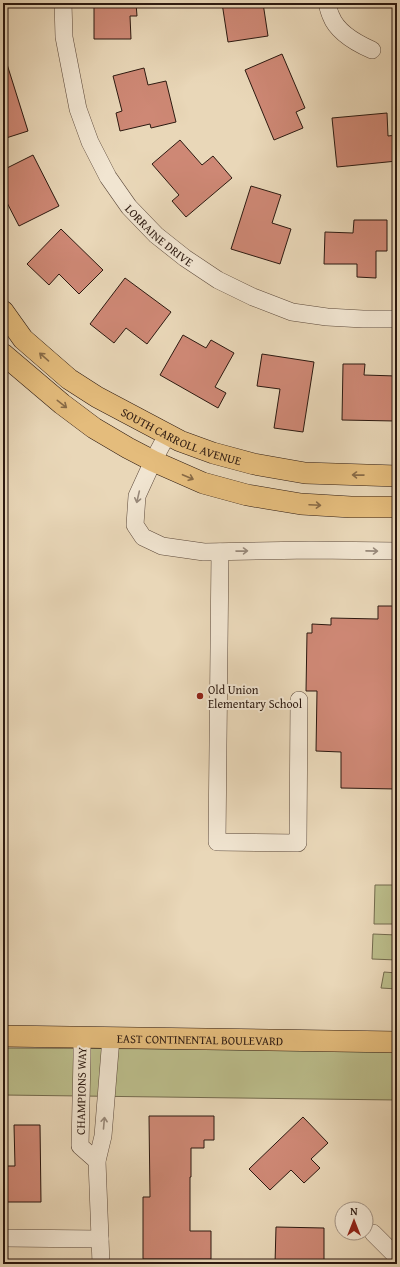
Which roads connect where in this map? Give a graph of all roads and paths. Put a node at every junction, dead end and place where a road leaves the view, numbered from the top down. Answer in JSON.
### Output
{"nodes":[{"id":1,"x":62,"y":3,"type":"edge"},
{"id":2,"x":327,"y":3,"type":"edge"},
{"id":3,"x":372,"y":50,"type":"dead end"},
{"id":4,"x":3,"y":311,"type":"edge"},
{"id":5,"x":397,"y":319,"type":"edge"},
{"id":6,"x":24,"y":339,"type":"junction"},
{"id":7,"x":4,"y":356,"type":"edge"},
{"id":8,"x":167,"y":435,"type":"junction"},
{"id":9,"x":153,"y":461,"type":"junction"},
{"id":10,"x":397,"y":476,"type":"edge"},
{"id":11,"x":397,"y":507,"type":"edge"},
{"id":12,"x":397,"y":551,"type":"edge"},
{"id":13,"x":220,"y":552,"type":"junction"},
{"id":14,"x":299,"y":700,"type":"dead end"},
{"id":15,"x":3,"y":1036,"type":"edge"},
{"id":16,"x":82,"y":1037,"type":"junction"},
{"id":17,"x":112,"y":1038,"type":"junction"},
{"id":18,"x":397,"y":1042,"type":"edge"},
{"id":19,"x":97,"y":1161,"type":"junction"},
{"id":20,"x":374,"y":1235,"type":"edge"},
{"id":21,"x":3,"y":1238,"type":"edge"},
{"id":22,"x":100,"y":1239,"type":"junction"},
{"id":23,"x":397,"y":1257,"type":"edge"},
{"id":24,"x":101,"y":1264,"type":"edge"}],
"edges":[{"from":1,"to":5,"type":"street","name":"LORRAINE DRIVE"},
{"from":2,"to":3,"type":"street"},
{"from":4,"to":6,"type":"main road","name":"SOUTH CARROLL AVENUE"},
{"from":6,"to":7,"type":"street"},
{"from":8,"to":6,"type":"main road","name":"SOUTH CARROLL AVENUE","one_way":true},
{"from":7,"to":9,"type":"main road","one_way":true},
{"from":8,"to":9,"type":"street"},
{"from":10,"to":8,"type":"main road","name":"SOUTH CARROLL AVENUE","one_way":true},
{"from":9,"to":11,"type":"main road","one_way":true},
{"from":9,"to":13,"type":"street","one_way":true},
{"from":13,"to":12,"type":"street","one_way":true},
{"from":13,"to":14,"type":"street"},
{"from":15,"to":16,"type":"main road","name":"EAST CONTINENTAL BOULEVARD"},
{"from":16,"to":17,"type":"main road","name":"EAST CONTINENTAL BOULEVARD"},
{"from":16,"to":19,"type":"street","name":"CHAMPIONS WAY"},
{"from":17,"to":18,"type":"main road","name":"EAST CONTINENTAL BOULEVARD"},
{"from":19,"to":17,"type":"street","name":"CHAMPIONS WAY","one_way":true},
{"from":19,"to":22,"type":"street","name":"CHAMPIONS WAY"},
{"from":20,"to":23,"type":"street"},
{"from":21,"to":22,"type":"street"},
{"from":22,"to":24,"type":"street","name":"CHAMPIONS WAY"}]}
